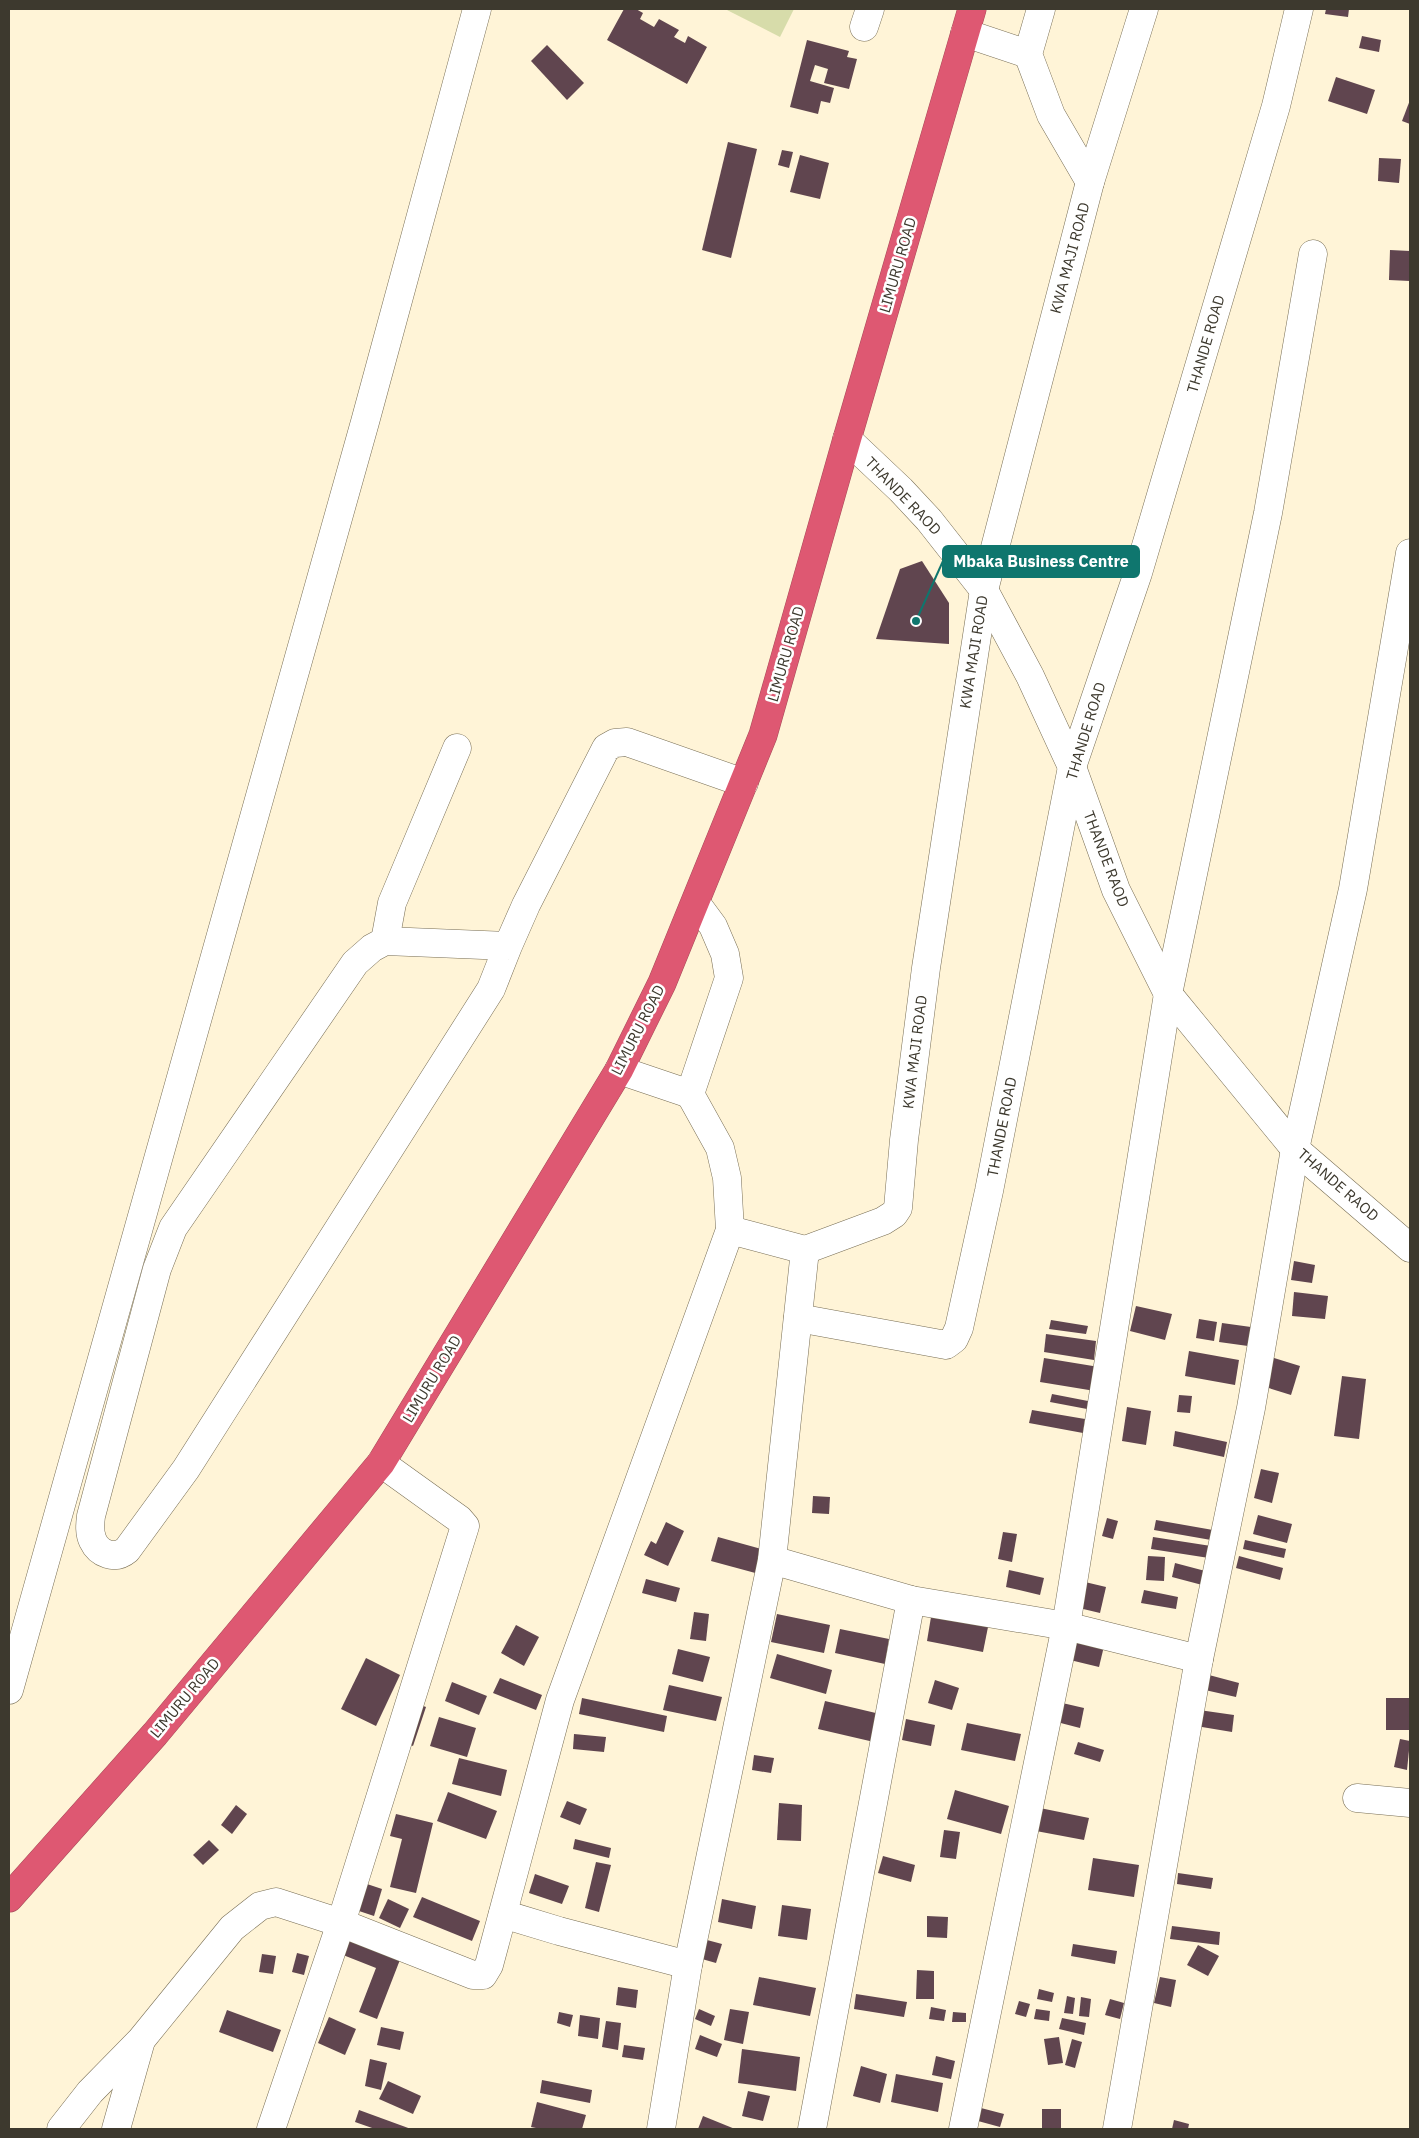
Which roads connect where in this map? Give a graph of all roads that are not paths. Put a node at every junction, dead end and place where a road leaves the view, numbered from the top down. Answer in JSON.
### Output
{"nodes":[{"id":1,"x":477,"y":9,"type":"edge"},
{"id":2,"x":1041,"y":9,"type":"edge"},
{"id":3,"x":1144,"y":9,"type":"edge"},
{"id":4,"x":1299,"y":9,"type":"edge"},
{"id":5,"x":969,"y":21,"type":"edge"},
{"id":6,"x":1028,"y":54,"type":"junction"},
{"id":7,"x":1090,"y":182,"type":"junction"},
{"id":8,"x":1313,"y":254,"type":"dead end"},
{"id":9,"x":846,"y":439,"type":"junction"},
{"id":10,"x":1410,"y":553,"type":"edge"},
{"id":11,"x":984,"y":590,"type":"junction"},
{"id":12,"x":458,"y":748,"type":"dead end"},
{"id":13,"x":1072,"y":767,"type":"junction"},
{"id":14,"x":744,"y":783,"type":"junction"},
{"id":15,"x":696,"y":903,"type":"junction"},
{"id":16,"x":385,"y":942,"type":"junction"},
{"id":17,"x":508,"y":946,"type":"junction"},
{"id":18,"x":1168,"y":994,"type":"junction"},
{"id":19,"x":619,"y":1070,"type":"junction"},
{"id":20,"x":690,"y":1094,"type":"junction"},
{"id":21,"x":1295,"y":1148,"type":"junction"},
{"id":22,"x":730,"y":1230,"type":"junction"},
{"id":23,"x":1410,"y":1248,"type":"edge"},
{"id":24,"x":805,"y":1250,"type":"junction"},
{"id":25,"x":798,"y":1318,"type":"junction"},
{"id":26,"x":382,"y":1463,"type":"junction"},
{"id":27,"x":772,"y":1560,"type":"junction"},
{"id":28,"x":911,"y":1600,"type":"junction"},
{"id":29,"x":1066,"y":1626,"type":"junction"},
{"id":30,"x":1199,"y":1659,"type":"junction"},
{"id":31,"x":9,"y":1690,"type":"edge"},
{"id":32,"x":1357,"y":1798,"type":"dead end"},
{"id":33,"x":1410,"y":1804,"type":"edge"},
{"id":34,"x":9,"y":1898,"type":"edge"},
{"id":35,"x":503,"y":1914,"type":"junction"},
{"id":36,"x":341,"y":1923,"type":"junction"},
{"id":37,"x":688,"y":1965,"type":"junction"},
{"id":38,"x":141,"y":2040,"type":"junction"},
{"id":39,"x":61,"y":2129,"type":"edge"},
{"id":40,"x":116,"y":2129,"type":"edge"},
{"id":41,"x":272,"y":2129,"type":"edge"},
{"id":42,"x":661,"y":2129,"type":"edge"},
{"id":43,"x":812,"y":2129,"type":"edge"},
{"id":44,"x":962,"y":2129,"type":"edge"},
{"id":45,"x":1117,"y":2129,"type":"edge"}],
"edges":[{"from":1,"to":31,"type":"street"},
{"from":2,"to":6,"type":"street"},
{"from":3,"to":7,"type":"street","name":"KWA MAJI ROAD"},
{"from":4,"to":13,"type":"street","name":"THANDE ROAD"},
{"from":5,"to":6,"type":"street"},
{"from":5,"to":9,"type":"highway","name":"LIMURU ROAD"},
{"from":6,"to":7,"type":"street"},
{"from":7,"to":11,"type":"street","name":"KWA MAJI ROAD"},
{"from":8,"to":18,"type":"street"},
{"from":9,"to":11,"type":"street","name":"THANDE RAOD"},
{"from":9,"to":14,"type":"highway","name":"LIMURU ROAD"},
{"from":10,"to":21,"type":"street"},
{"from":11,"to":13,"type":"street","name":"THANDE RAOD"},
{"from":11,"to":24,"type":"street","name":"KWA MAJI ROAD"},
{"from":12,"to":16,"type":"street"},
{"from":13,"to":18,"type":"street","name":"THANDE RAOD"},
{"from":13,"to":25,"type":"street","name":"THANDE ROAD"},
{"from":14,"to":15,"type":"highway","name":"LIMURU ROAD"},
{"from":14,"to":17,"type":"street"},
{"from":15,"to":19,"type":"highway","name":"LIMURU ROAD"},
{"from":15,"to":20,"type":"street"},
{"from":16,"to":17,"type":"street"},
{"from":16,"to":17,"type":"street"},
{"from":18,"to":21,"type":"street","name":"THANDE RAOD"},
{"from":18,"to":29,"type":"street"},
{"from":19,"to":20,"type":"street"},
{"from":19,"to":26,"type":"highway","name":"LIMURU ROAD"},
{"from":20,"to":22,"type":"street"},
{"from":21,"to":23,"type":"street","name":"THANDE RAOD"},
{"from":21,"to":30,"type":"street"},
{"from":22,"to":24,"type":"street"},
{"from":22,"to":35,"type":"street"},
{"from":24,"to":25,"type":"street"},
{"from":25,"to":27,"type":"street"},
{"from":26,"to":34,"type":"highway","name":"LIMURU ROAD"},
{"from":26,"to":36,"type":"street"},
{"from":27,"to":28,"type":"street"},
{"from":27,"to":37,"type":"street"},
{"from":28,"to":29,"type":"street"},
{"from":28,"to":43,"type":"street"},
{"from":29,"to":30,"type":"street"},
{"from":29,"to":44,"type":"street"},
{"from":30,"to":45,"type":"street"},
{"from":32,"to":33,"type":"street"},
{"from":35,"to":36,"type":"street"},
{"from":35,"to":37,"type":"street"},
{"from":36,"to":38,"type":"street"},
{"from":36,"to":41,"type":"street"},
{"from":37,"to":42,"type":"street"},
{"from":38,"to":39,"type":"street"},
{"from":38,"to":40,"type":"street"}]}
